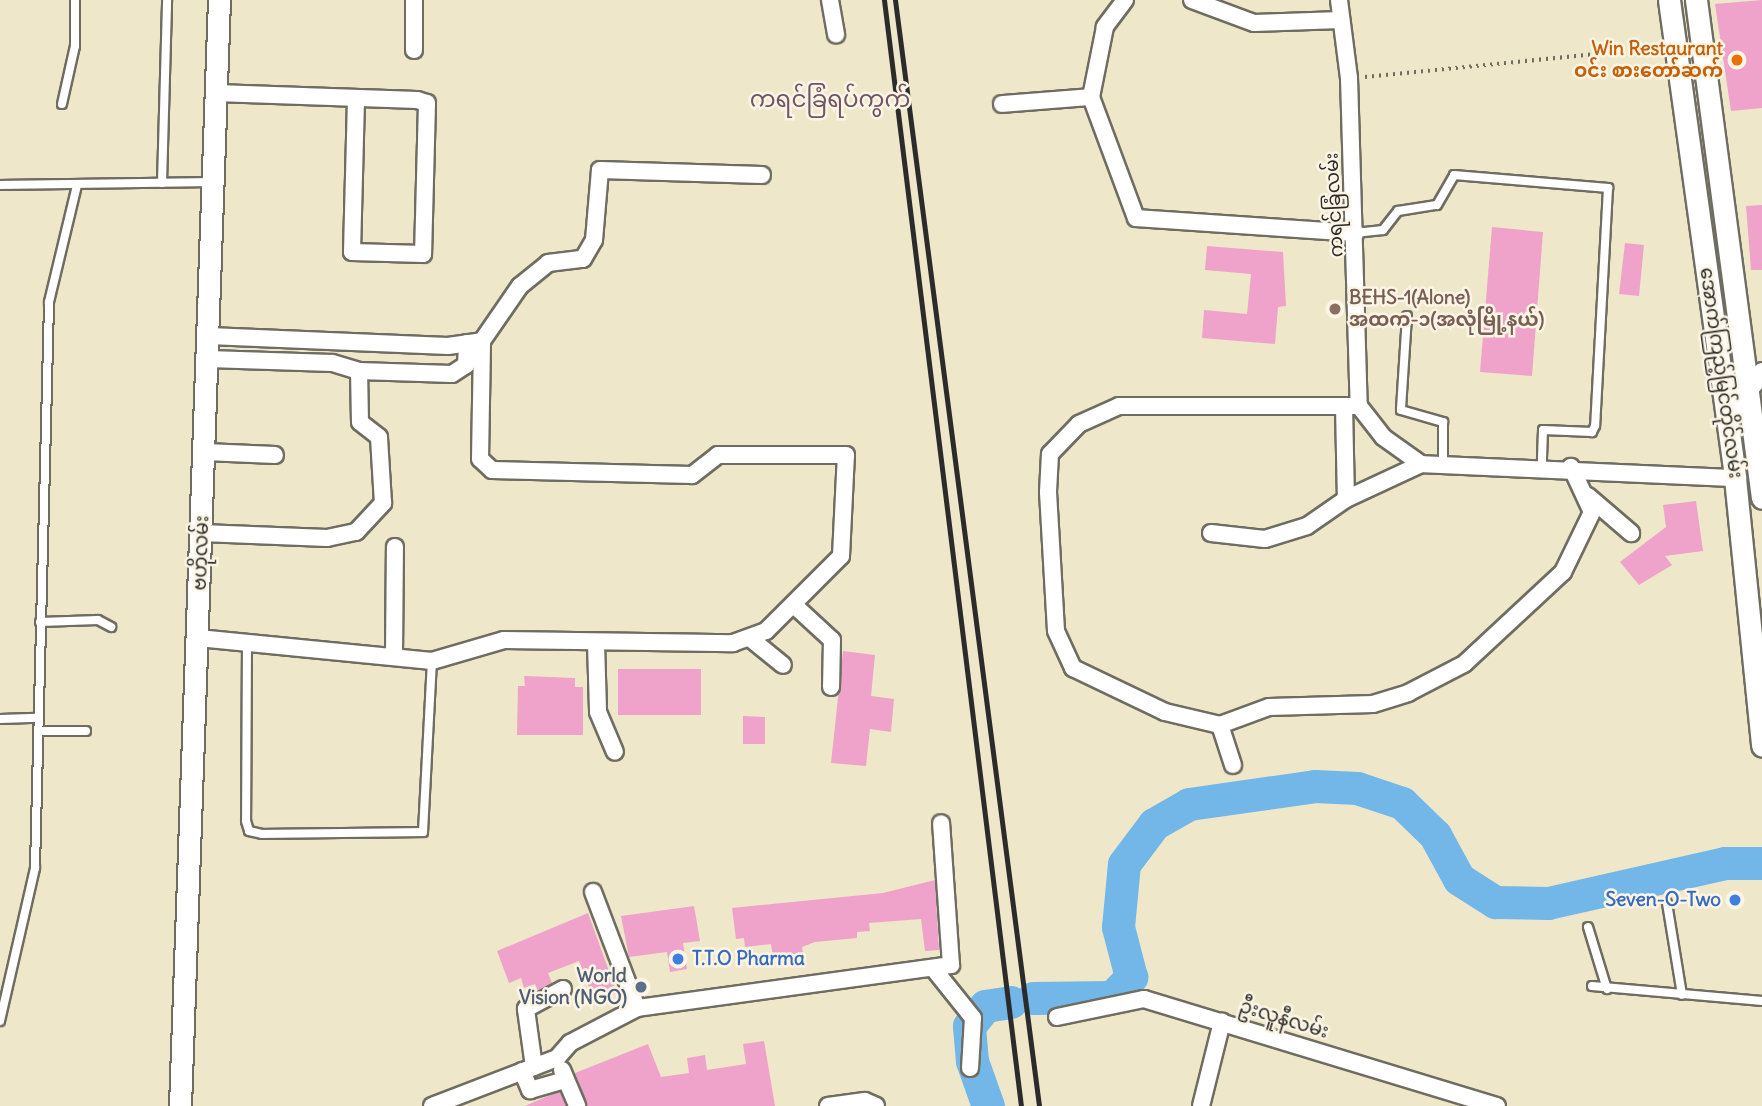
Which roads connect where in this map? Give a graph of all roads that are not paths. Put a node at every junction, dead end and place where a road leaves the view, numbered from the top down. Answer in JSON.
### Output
{"nodes":[{"id":1,"x":75,"y":0,"type":"edge"},
{"id":2,"x":167,"y":0,"type":"edge"},
{"id":3,"x":219,"y":0,"type":"edge"},
{"id":4,"x":414,"y":0,"type":"edge"},
{"id":5,"x":830,"y":0,"type":"edge"},
{"id":6,"x":1125,"y":0,"type":"edge"},
{"id":7,"x":1192,"y":0,"type":"edge"},
{"id":8,"x":1339,"y":0,"type":"edge"},
{"id":9,"x":1670,"y":0,"type":"edge"},
{"id":10,"x":1696,"y":0,"type":"edge"},
{"id":11,"x":1341,"y":20,"type":"junction"},
{"id":12,"x":836,"y":34,"type":"dead end"},
{"id":13,"x":1704,"y":45,"type":"junction"},
{"id":14,"x":1677,"y":46,"type":"junction"},
{"id":15,"x":414,"y":50,"type":"dead end"},
{"id":16,"x":216,"y":93,"type":"junction"},
{"id":17,"x":1091,"y":97,"type":"junction"},
{"id":18,"x":356,"y":99,"type":"junction"},
{"id":19,"x":62,"y":104,"type":"dead end"},
{"id":20,"x":1002,"y":104,"type":"dead end"},
{"id":21,"x":762,"y":175,"type":"dead end"},
{"id":22,"x":213,"y":182,"type":"junction"},
{"id":23,"x":162,"y":183,"type":"junction"},
{"id":24,"x":77,"y":184,"type":"junction"},
{"id":25,"x":0,"y":185,"type":"edge"},
{"id":26,"x":1356,"y":233,"type":"junction"},
{"id":27,"x":1407,"y":316,"type":"dead end"},
{"id":28,"x":209,"y":336,"type":"junction"},
{"id":29,"x":474,"y":342,"type":"junction"},
{"id":30,"x":208,"y":359,"type":"junction"},
{"id":31,"x":359,"y":371,"type":"junction"},
{"id":32,"x":1762,"y":372,"type":"edge"},
{"id":33,"x":1748,"y":389,"type":"junction"},
{"id":34,"x":1351,"y":406,"type":"junction"},
{"id":35,"x":1726,"y":415,"type":"junction"},
{"id":36,"x":205,"y":452,"type":"junction"},
{"id":37,"x":275,"y":455,"type":"dead end"},
{"id":38,"x":1443,"y":463,"type":"junction"},
{"id":39,"x":1422,"y":464,"type":"junction"},
{"id":40,"x":1542,"y":465,"type":"junction"},
{"id":41,"x":1572,"y":467,"type":"junction"},
{"id":42,"x":1735,"y":478,"type":"junction"},
{"id":43,"x":1588,"y":496,"type":"junction"},
{"id":44,"x":1762,"y":498,"type":"edge"},
{"id":45,"x":1346,"y":499,"type":"junction"},
{"id":46,"x":202,"y":533,"type":"junction"},
{"id":47,"x":1211,"y":533,"type":"dead end"},
{"id":48,"x":1631,"y":533,"type":"dead end"},
{"id":49,"x":395,"y":547,"type":"dead end"},
{"id":50,"x":794,"y":606,"type":"junction"},
{"id":51,"x":1755,"y":615,"type":"edge"},
{"id":52,"x":40,"y":622,"type":"junction"},
{"id":53,"x":111,"y":626,"type":"dead end"},
{"id":54,"x":198,"y":638,"type":"junction"},
{"id":55,"x":751,"y":639,"type":"junction"},
{"id":56,"x":247,"y":643,"type":"junction"},
{"id":57,"x":596,"y":643,"type":"junction"},
{"id":58,"x":394,"y":655,"type":"junction"},
{"id":59,"x":432,"y":661,"type":"junction"},
{"id":60,"x":783,"y":665,"type":"dead end"},
{"id":61,"x":831,"y":687,"type":"dead end"},
{"id":62,"x":38,"y":718,"type":"junction"},
{"id":63,"x":0,"y":719,"type":"edge"},
{"id":64,"x":1220,"y":725,"type":"junction"},
{"id":65,"x":38,"y":731,"type":"junction"},
{"id":66,"x":86,"y":731,"type":"dead end"},
{"id":67,"x":1762,"y":746,"type":"edge"},
{"id":68,"x":615,"y":752,"type":"dead end"},
{"id":69,"x":1233,"y":765,"type":"dead end"},
{"id":70,"x":941,"y":824,"type":"dead end"},
{"id":71,"x":593,"y":892,"type":"dead end"},
{"id":72,"x":1667,"y":903,"type":"dead end"},
{"id":73,"x":1588,"y":927,"type":"dead end"},
{"id":74,"x":933,"y":968,"type":"junction"},
{"id":75,"x":1592,"y":986,"type":"dead end"},
{"id":76,"x":563,"y":989,"type":"dead end"},
{"id":77,"x":1607,"y":989,"type":"junction"},
{"id":78,"x":1682,"y":995,"type":"junction"},
{"id":79,"x":1762,"y":1001,"type":"edge"},
{"id":80,"x":637,"y":1008,"type":"junction"},
{"id":81,"x":1057,"y":1017,"type":"dead end"},
{"id":82,"x":0,"y":1021,"type":"edge"},
{"id":83,"x":1222,"y":1022,"type":"junction"},
{"id":84,"x":557,"y":1058,"type":"junction"},
{"id":85,"x":970,"y":1068,"type":"dead end"},
{"id":86,"x":528,"y":1069,"type":"junction"},
{"id":87,"x":565,"y":1080,"type":"junction"},
{"id":88,"x":455,"y":1102,"type":"edge"},
{"id":89,"x":1473,"y":1102,"type":"edge"},
{"id":90,"x":870,"y":1104,"type":"edge"},
{"id":91,"x":180,"y":1106,"type":"edge"},
{"id":92,"x":432,"y":1106,"type":"edge"},
{"id":93,"x":577,"y":1106,"type":"edge"},
{"id":94,"x":828,"y":1106,"type":"edge"},
{"id":95,"x":1201,"y":1106,"type":"edge"},
{"id":96,"x":1497,"y":1106,"type":"edge"}],
"edges":[{"from":1,"to":19,"type":"lane"},
{"from":2,"to":23,"type":"lane"},
{"from":3,"to":16,"type":"main road","name":"ဗဟိုလမ်း"},
{"from":4,"to":15,"type":"street"},
{"from":5,"to":12,"type":"street"},
{"from":6,"to":17,"type":"street"},
{"from":7,"to":11,"type":"street"},
{"from":8,"to":11,"type":"street","name":"ကရင်ခြံလမ်း"},
{"from":9,"to":14,"type":"main road","name":"အောက်ကြည့်မြင်တိုင်လမ်း"},
{"from":10,"to":13,"type":"main road","name":"အောက်ကြည့်မြင်တိုင်လမ်း"},
{"from":11,"to":26,"type":"street","name":"ကရင်ခြံလမ်း"},
{"from":13,"to":14,"type":"main road"},
{"from":13,"to":33,"type":"main road","name":"အောက်ကြည့်မြင်တိုင်လမ်း"},
{"from":14,"to":35,"type":"main road","name":"အောက်ကြည့်မြင်တိုင်လမ်း"},
{"from":16,"to":18,"type":"street"},
{"from":16,"to":22,"type":"main road","name":"ဗဟိုလမ်း"},
{"from":17,"to":20,"type":"street"},
{"from":17,"to":26,"type":"street"},
{"from":18,"to":18,"type":"street"},
{"from":21,"to":29,"type":"street"},
{"from":22,"to":23,"type":"lane"},
{"from":22,"to":28,"type":"main road","name":"ဗဟိုလမ်း"},
{"from":23,"to":24,"type":"lane"},
{"from":24,"to":25,"type":"lane"},
{"from":24,"to":52,"type":"lane"},
{"from":26,"to":34,"type":"street","name":"ကရင်ခြံလမ်း"},
{"from":26,"to":40,"type":"lane"},
{"from":27,"to":38,"type":"lane"},
{"from":28,"to":29,"type":"street"},
{"from":28,"to":30,"type":"main road","name":"ဗဟိုလမ်း"},
{"from":29,"to":31,"type":"street"},
{"from":29,"to":50,"type":"street"},
{"from":30,"to":31,"type":"street"},
{"from":30,"to":36,"type":"main road","name":"ဗဟိုလမ်း"},
{"from":31,"to":46,"type":"street"},
{"from":32,"to":33,"type":"street"},
{"from":33,"to":35,"type":"street"},
{"from":33,"to":44,"type":"main road","name":"အောက်ကြည့်မြင်တိုင်လမ်း"},
{"from":34,"to":39,"type":"street"},
{"from":34,"to":45,"type":"street","name":"ကရင်ခြံလမ်း"},
{"from":34,"to":64,"type":"street"},
{"from":35,"to":42,"type":"main road","name":"အောက်ကြည့်မြင်တိုင်လမ်း"},
{"from":36,"to":37,"type":"street"},
{"from":36,"to":46,"type":"main road","name":"ဗဟိုလမ်း"},
{"from":38,"to":39,"type":"street"},
{"from":38,"to":40,"type":"street"},
{"from":39,"to":45,"type":"street"},
{"from":40,"to":41,"type":"street"},
{"from":41,"to":42,"type":"street"},
{"from":41,"to":43,"type":"street"},
{"from":42,"to":51,"type":"main road","name":"အောက်ကြည့်မြင်တိုင်လမ်း"},
{"from":43,"to":48,"type":"street"},
{"from":43,"to":64,"type":"street"},
{"from":45,"to":47,"type":"street"},
{"from":46,"to":54,"type":"main road","name":"ဗဟိုလမ်း"},
{"from":49,"to":58,"type":"street"},
{"from":50,"to":55,"type":"street"},
{"from":50,"to":61,"type":"street"},
{"from":51,"to":67,"type":"main road","name":"အောက်ကြည့်မြင်တိုင်လမ်း"},
{"from":52,"to":53,"type":"lane"},
{"from":52,"to":62,"type":"lane"},
{"from":54,"to":56,"type":"street"},
{"from":54,"to":91,"type":"main road","name":"ဗဟိုလမ်း"},
{"from":55,"to":57,"type":"street"},
{"from":55,"to":60,"type":"street"},
{"from":56,"to":58,"type":"street"},
{"from":56,"to":59,"type":"lane"},
{"from":57,"to":59,"type":"street"},
{"from":57,"to":68,"type":"street"},
{"from":58,"to":59,"type":"street"},
{"from":62,"to":63,"type":"lane"},
{"from":62,"to":65,"type":"lane"},
{"from":64,"to":69,"type":"street"},
{"from":65,"to":66,"type":"lane"},
{"from":65,"to":82,"type":"lane"},
{"from":70,"to":74,"type":"street"},
{"from":71,"to":80,"type":"street"},
{"from":72,"to":78,"type":"lane"},
{"from":73,"to":77,"type":"lane"},
{"from":74,"to":80,"type":"street"},
{"from":74,"to":85,"type":"street"},
{"from":75,"to":77,"type":"lane"},
{"from":76,"to":86,"type":"street"},
{"from":77,"to":78,"type":"lane"},
{"from":78,"to":79,"type":"lane"},
{"from":80,"to":84,"type":"street"},
{"from":81,"to":83,"type":"street","name":"ဦးလူနီလမ်း"},
{"from":83,"to":89,"type":"street","name":"ဦးလူနီလမ်း"},
{"from":83,"to":95,"type":"street"},
{"from":84,"to":86,"type":"street"},
{"from":84,"to":87,"type":"street"},
{"from":86,"to":87,"type":"street"},
{"from":86,"to":88,"type":"street"},
{"from":87,"to":93,"type":"street"},
{"from":88,"to":92,"type":"street"},
{"from":89,"to":96,"type":"street","name":"ဦးလူနီလမ်း"},
{"from":90,"to":94,"type":"street"}]}
